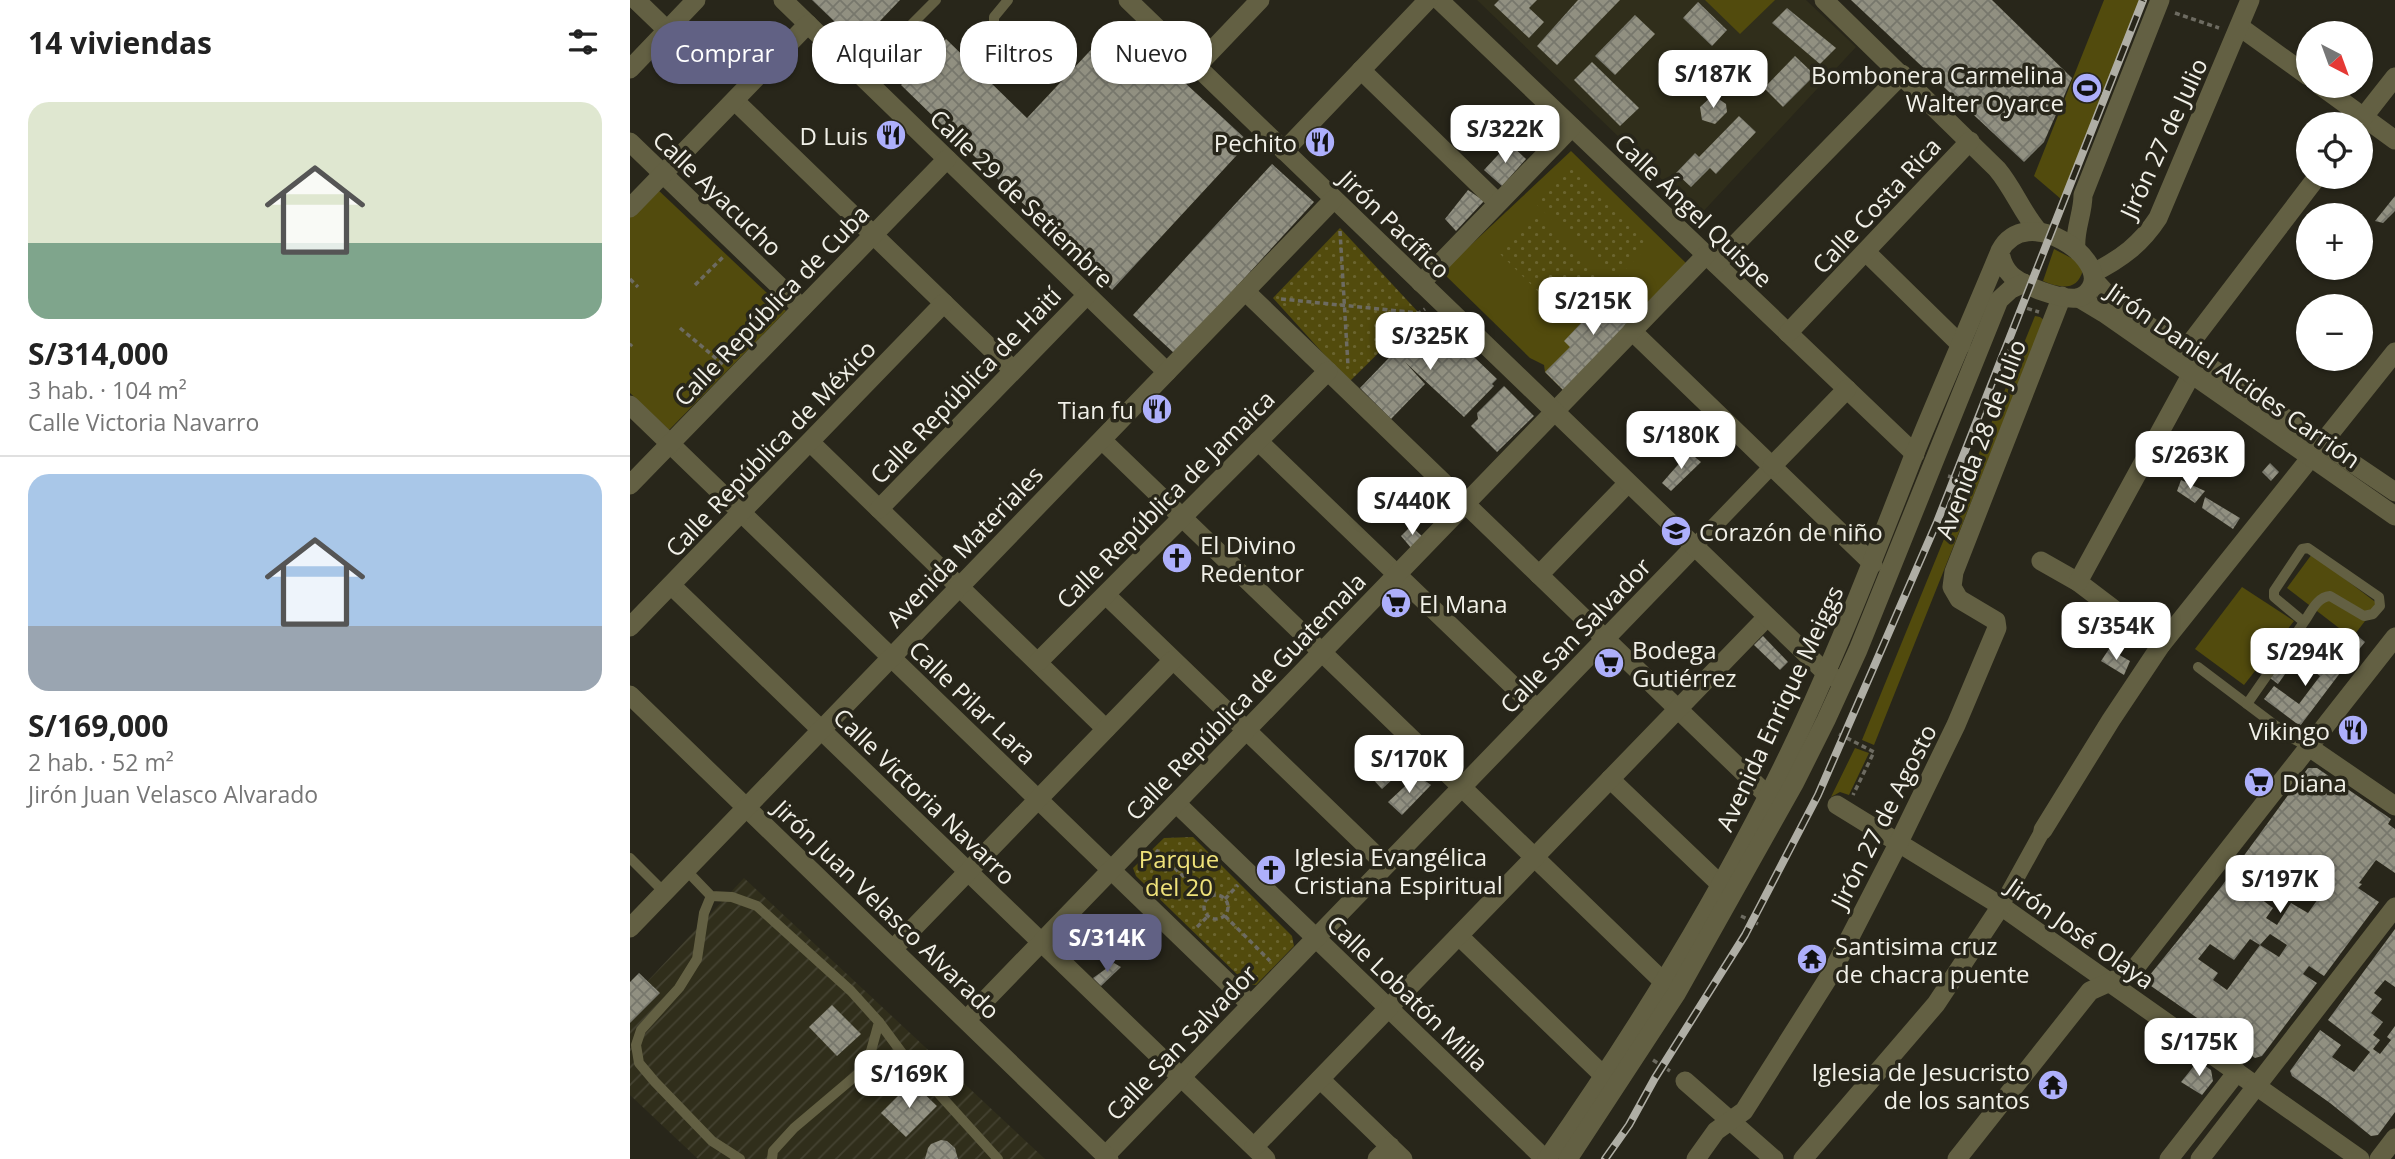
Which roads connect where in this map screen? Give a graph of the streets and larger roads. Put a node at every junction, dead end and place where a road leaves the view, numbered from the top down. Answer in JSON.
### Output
{"nodes":[{"id":1,"x":636,"y":0,"type":"edge"},
{"id":2,"x":696,"y":0,"type":"edge"},
{"id":3,"x":783,"y":0,"type":"edge"},
{"id":4,"x":1128,"y":0,"type":"edge"},
{"id":5,"x":1259,"y":0,"type":"edge"},
{"id":6,"x":1428,"y":0,"type":"edge"},
{"id":7,"x":1439,"y":0,"type":"edge"},
{"id":8,"x":1824,"y":0,"type":"edge"},
{"id":9,"x":2250,"y":0,"type":"edge"},
{"id":10,"x":2168,"y":6,"type":"edge"},
{"id":11,"x":658,"y":21,"type":"edge"},
{"id":12,"x":676,"y":21,"type":"edge"},
{"id":13,"x":1150,"y":21,"type":"edge"},
{"id":14,"x":808,"y":24,"type":"junction"},
{"id":15,"x":2238,"y":30,"type":"junction"},
{"id":16,"x":651,"y":47,"type":"edge"},
{"id":17,"x":1212,"y":49,"type":"edge"},
{"id":18,"x":2296,"y":68,"type":"edge"},
{"id":19,"x":630,"y":69,"type":"edge"},
{"id":20,"x":1361,"y":70,"type":"junction"},
{"id":21,"x":1902,"y":75,"type":"junction"},
{"id":22,"x":2395,"y":77,"type":"edge"},
{"id":23,"x":1212,"y":81,"type":"edge"},
{"id":24,"x":2335,"y":98,"type":"edge"},
{"id":25,"x":735,"y":101,"type":"junction"},
{"id":26,"x":2352,"y":112,"type":"edge"},
{"id":27,"x":2367,"y":112,"type":"edge"},
{"id":28,"x":1572,"y":127,"type":"junction"},
{"id":29,"x":2373,"y":127,"type":"edge"},
{"id":30,"x":2395,"y":140,"type":"edge"},
{"id":31,"x":1970,"y":141,"type":"junction"},
{"id":32,"x":630,"y":142,"type":"edge"},
{"id":33,"x":1284,"y":151,"type":"junction"},
{"id":34,"x":947,"y":159,"type":"junction"},
{"id":35,"x":663,"y":174,"type":"junction"},
{"id":36,"x":2308,"y":189,"type":"edge"},
{"id":37,"x":2083,"y":195,"type":"junction"},
{"id":38,"x":1498,"y":203,"type":"junction"},
{"id":39,"x":1329,"y":205,"type":"junction"},
{"id":40,"x":630,"y":208,"type":"edge"},
{"id":41,"x":873,"y":234,"type":"junction"},
{"id":42,"x":2046,"y":234,"type":"junction"},
{"id":43,"x":2076,"y":249,"type":"junction"},
{"id":44,"x":2000,"y":251,"type":"junction"},
{"id":45,"x":1866,"y":252,"type":"junction"},
{"id":46,"x":1711,"y":260,"type":"junction"},
{"id":47,"x":2093,"y":276,"type":"junction"},
{"id":48,"x":1421,"y":283,"type":"junction"},
{"id":49,"x":2024,"y":283,"type":"junction"},
{"id":50,"x":1245,"y":291,"type":"junction"},
{"id":51,"x":1087,"y":295,"type":"junction"},
{"id":52,"x":2070,"y":297,"type":"junction"},
{"id":53,"x":1998,"y":299,"type":"junction"},
{"id":54,"x":944,"y":303,"type":"junction"},
{"id":55,"x":802,"y":308,"type":"junction"},
{"id":56,"x":1632,"y":331,"type":"junction"},
{"id":57,"x":1788,"y":333,"type":"junction"},
{"id":58,"x":1961,"y":345,"type":"junction"},
{"id":59,"x":2395,"y":352,"type":"edge"},
{"id":60,"x":2180,"y":357,"type":"junction"},
{"id":61,"x":1013,"y":370,"type":"junction"},
{"id":62,"x":1328,"y":371,"type":"junction"},
{"id":63,"x":1167,"y":372,"type":"junction"},
{"id":64,"x":2191,"y":375,"type":"junction"},
{"id":65,"x":1847,"y":389,"type":"junction"},
{"id":66,"x":630,"y":405,"type":"edge"},
{"id":67,"x":1555,"y":412,"type":"junction"},
{"id":68,"x":1101,"y":440,"type":"junction"},
{"id":69,"x":1258,"y":440,"type":"junction"},
{"id":70,"x":810,"y":442,"type":"junction"},
{"id":71,"x":2322,"y":442,"type":"junction"},
{"id":72,"x":670,"y":444,"type":"junction"},
{"id":73,"x":1915,"y":454,"type":"junction"},
{"id":74,"x":2309,"y":458,"type":"junction"},
{"id":75,"x":1772,"y":466,"type":"junction"},
{"id":76,"x":1628,"y":483,"type":"junction"},
{"id":77,"x":630,"y":485,"type":"edge"},
{"id":78,"x":2395,"y":492,"type":"edge"},
{"id":79,"x":1465,"y":504,"type":"junction"},
{"id":80,"x":879,"y":509,"type":"junction"},
{"id":81,"x":741,"y":513,"type":"junction"},
{"id":82,"x":2395,"y":516,"type":"edge"},
{"id":83,"x":1182,"y":517,"type":"junction"},
{"id":84,"x":1694,"y":547,"type":"junction"},
{"id":85,"x":2041,"y":561,"type":"dead end"},
{"id":86,"x":1873,"y":564,"type":"junction"},
{"id":87,"x":1397,"y":574,"type":"junction"},
{"id":88,"x":1539,"y":575,"type":"junction"},
{"id":89,"x":2078,"y":582,"type":"junction"},
{"id":90,"x":671,"y":585,"type":"junction"},
{"id":91,"x":959,"y":587,"type":"junction"},
{"id":92,"x":1105,"y":594,"type":"junction"},
{"id":93,"x":1959,"y":599,"type":"joint"},
{"id":94,"x":1767,"y":617,"type":"junction"},
{"id":95,"x":630,"y":627,"type":"edge"},
{"id":96,"x":2395,"y":637,"type":"edge"},
{"id":97,"x":1605,"y":639,"type":"junction"},
{"id":98,"x":2161,"y":645,"type":"junction"},
{"id":99,"x":1322,"y":652,"type":"junction"},
{"id":100,"x":891,"y":657,"type":"junction"},
{"id":101,"x":1173,"y":660,"type":"junction"},
{"id":102,"x":1038,"y":662,"type":"junction"},
{"id":103,"x":1826,"y":673,"type":"junction"},
{"id":104,"x":1844,"y":682,"type":"junction"},
{"id":105,"x":630,"y":695,"type":"edge"},
{"id":106,"x":1537,"y":709,"type":"junction"},
{"id":107,"x":1678,"y":709,"type":"junction"},
{"id":108,"x":1106,"y":729,"type":"junction"},
{"id":109,"x":821,"y":730,"type":"junction"},
{"id":110,"x":1246,"y":730,"type":"junction"},
{"id":111,"x":2309,"y":747,"type":"junction"},
{"id":112,"x":1610,"y":779,"type":"junction"},
{"id":113,"x":1462,"y":787,"type":"junction"},
{"id":114,"x":1768,"y":796,"type":"junction"},
{"id":115,"x":1038,"y":799,"type":"junction"},
{"id":116,"x":1176,"y":803,"type":"junction"},
{"id":117,"x":2395,"y":806,"type":"edge"},
{"id":118,"x":746,"y":807,"type":"junction"},
{"id":119,"x":1842,"y":807,"type":"road end"},
{"id":120,"x":2043,"y":830,"type":"joint"},
{"id":121,"x":1899,"y":842,"type":"junction"},
{"id":122,"x":1534,"y":857,"type":"junction"},
{"id":123,"x":1386,"y":865,"type":"junction"},
{"id":124,"x":1111,"y":870,"type":"junction"},
{"id":125,"x":968,"y":872,"type":"junction"},
{"id":126,"x":1720,"y":884,"type":"junction"},
{"id":127,"x":2001,"y":906,"type":"junction"},
{"id":128,"x":2395,"y":907,"type":"edge"},
{"id":129,"x":630,"y":928,"type":"edge"},
{"id":130,"x":1459,"y":936,"type":"junction"},
{"id":131,"x":1316,"y":938,"type":"junction"},
{"id":132,"x":1041,"y":942,"type":"junction"},
{"id":133,"x":893,"y":949,"type":"junction"},
{"id":134,"x":2108,"y":981,"type":"junction"},
{"id":135,"x":1670,"y":988,"type":"junction"},
{"id":136,"x":1251,"y":1005,"type":"junction"},
{"id":137,"x":1389,"y":1008,"type":"junction"},
{"id":138,"x":966,"y":1020,"type":"junction"},
{"id":139,"x":2237,"y":1072,"type":"junction"},
{"id":140,"x":1605,"y":1076,"type":"junction"},
{"id":141,"x":1181,"y":1077,"type":"junction"},
{"id":142,"x":1320,"y":1079,"type":"junction"},
{"id":143,"x":1685,"y":1081,"type":"road end"},
{"id":144,"x":2257,"y":1086,"type":"junction"},
{"id":145,"x":1732,"y":1120,"type":"junction"},
{"id":146,"x":2395,"y":1138,"type":"edge"},
{"id":147,"x":1260,"y":1153,"type":"edge"},
{"id":148,"x":1390,"y":1155,"type":"edge"},
{"id":149,"x":1107,"y":1157,"type":"edge"},
{"id":150,"x":1546,"y":1159,"type":"edge"},
{"id":151,"x":1568,"y":1159,"type":"edge"},
{"id":152,"x":1696,"y":1159,"type":"edge"},
{"id":153,"x":1774,"y":1159,"type":"edge"},
{"id":154,"x":1803,"y":1159,"type":"edge"},
{"id":155,"x":1957,"y":1159,"type":"edge"},
{"id":156,"x":2169,"y":1159,"type":"edge"},
{"id":157,"x":2200,"y":1159,"type":"edge"},
{"id":158,"x":2360,"y":1159,"type":"edge"},
{"id":159,"x":2379,"y":1159,"type":"edge"}],
"edges":[{"from":1,"to":11,"type":"street"},
{"from":2,"to":12,"type":"street"},
{"from":3,"to":14,"type":"street","name":"Calle 29 de Setiembre"},
{"from":4,"to":13,"type":"street","name":"Jirón Pacífico"},
{"from":5,"to":17,"type":"street"},
{"from":6,"to":20,"type":"street"},
{"from":7,"to":28,"type":"street","name":"Calle Ángel Quispe"},
{"from":8,"to":21,"type":"street"},
{"from":9,"to":15,"type":"street","name":"Jirón 27 de Julio"},
{"from":10,"to":37,"type":"street"},
{"from":14,"to":25,"type":"street"},
{"from":14,"to":34,"type":"street","name":"Calle 29 de Setiembre"},
{"from":15,"to":18,"type":"street"},
{"from":15,"to":47,"type":"street","name":"Jirón 27 de Julio"},
{"from":16,"to":19,"type":"street"},
{"from":20,"to":33,"type":"street"},
{"from":20,"to":38,"type":"street"},
{"from":21,"to":31,"type":"street"},
{"from":21,"to":46,"type":"street","name":"Calle República de Guatemala"},
{"from":22,"to":27,"type":"street"},
{"from":23,"to":33,"type":"street","name":"Jirón Pacífico"},
{"from":24,"to":26,"type":"street"},
{"from":25,"to":35,"type":"street"},
{"from":25,"to":41,"type":"street"},
{"from":28,"to":38,"type":"street"},
{"from":28,"to":46,"type":"street","name":"Calle Ángel Quispe"},
{"from":29,"to":30,"type":"street"},
{"from":31,"to":42,"type":"street"},
{"from":31,"to":45,"type":"street","name":"Calle Costa Rica"},
{"from":32,"to":35,"type":"street","name":"Calle Ayacucho"},
{"from":33,"to":39,"type":"street","name":"Jirón Pacífico"},
{"from":34,"to":41,"type":"street","name":"Calle República de Cuba"},
{"from":34,"to":51,"type":"street","name":"Calle 29 de Setiembre"},
{"from":35,"to":40,"type":"street"},
{"from":35,"to":55,"type":"street","name":"Calle Ayacucho"},
{"from":36,"to":60,"type":"street"},
{"from":37,"to":42,"type":"street"},
{"from":37,"to":43,"type":"street"},
{"from":38,"to":48,"type":"street"},
{"from":39,"to":48,"type":"street","name":"Jirón Pacífico"},
{"from":39,"to":50,"type":"street","name":"Avenida Materiales"},
{"from":41,"to":54,"type":"street"},
{"from":41,"to":55,"type":"street","name":"Calle República de Cuba"},
{"from":42,"to":43,"type":"street"},
{"from":42,"to":44,"type":"street"},
{"from":43,"to":47,"type":"street","name":"Jirón Daniel Alcides Carrión"},
{"from":44,"to":49,"type":"street"},
{"from":44,"to":53,"type":"street","name":"Avenida Enrique Meiggs"},
{"from":45,"to":57,"type":"street","name":"Calle Costa Rica"},
{"from":45,"to":58,"type":"street"},
{"from":46,"to":56,"type":"street","name":"Calle República de Guatemala"},
{"from":46,"to":57,"type":"street","name":"Calle Ángel Quispe"},
{"from":47,"to":52,"type":"street","name":"Jirón 27 de Julio"},
{"from":47,"to":60,"type":"street","name":"Jirón Daniel Alcides Carrión"},
{"from":48,"to":67,"type":"street","name":"Jirón Pacífico"},
{"from":49,"to":52,"type":"street","name":"Jirón Daniel Alcides Carrión"},
{"from":49,"to":53,"type":"street"},
{"from":50,"to":62,"type":"street"},
{"from":50,"to":63,"type":"street","name":"Avenida Materiales"},
{"from":51,"to":61,"type":"street","name":"Calle República de Haití"},
{"from":51,"to":63,"type":"street","name":"Calle 29 de Setiembre"},
{"from":52,"to":60,"type":"street","name":"Jirón Daniel Alcides Carrión"},
{"from":52,"to":93,"type":"street","name":"Avenida 28 de Julio"},
{"from":53,"to":58,"type":"street","name":"Avenida Enrique Meiggs"},
{"from":53,"to":104,"type":"street","name":"Avenida Enrique Meiggs"},
{"from":54,"to":61,"type":"street"},
{"from":54,"to":70,"type":"street","name":"Calle República de México"},
{"from":55,"to":72,"type":"street","name":"Calle República de Cuba"},
{"from":56,"to":67,"type":"street","name":"Calle República de Guatemala"},
{"from":56,"to":75,"type":"street"},
{"from":57,"to":65,"type":"street","name":"Calle Ángel Quispe"},
{"from":58,"to":73,"type":"street","name":"Avenida Enrique Meiggs"},
{"from":59,"to":71,"type":"street"},
{"from":60,"to":64,"type":"street","name":"Jirón Daniel Alcides Carrión"},
{"from":60,"to":71,"type":"street","name":"Jirón Daniel Alcides Carrión"},
{"from":61,"to":80,"type":"street","name":"Calle República de Haití"},
{"from":62,"to":69,"type":"street","name":"Calle República de Jamaica"},
{"from":62,"to":79,"type":"street"},
{"from":63,"to":68,"type":"street","name":"Avenida Materiales"},
{"from":64,"to":74,"type":"street","name":"Jirón Daniel Alcides Carrión"},
{"from":64,"to":89,"type":"street"},
{"from":65,"to":73,"type":"street","name":"Calle Ángel Quispe"},
{"from":65,"to":75,"type":"street","name":"Calle San Salvador"},
{"from":66,"to":72,"type":"street","name":"Calle Pilar Lara"},
{"from":67,"to":76,"type":"street","name":"Jirón Pacífico"},
{"from":67,"to":79,"type":"street","name":"Calle República de Guatemala"},
{"from":68,"to":83,"type":"street"},
{"from":68,"to":91,"type":"street","name":"Avenida Materiales"},
{"from":69,"to":83,"type":"street","name":"Calle República de Jamaica"},
{"from":69,"to":87,"type":"street"},
{"from":70,"to":80,"type":"street"},
{"from":70,"to":81,"type":"street","name":"Calle República de México"},
{"from":71,"to":74,"type":"street"},
{"from":71,"to":78,"type":"street","name":"Jirón Daniel Alcides Carrión"},
{"from":72,"to":77,"type":"street","name":"Calle República de Cuba"},
{"from":72,"to":81,"type":"street","name":"Calle Pilar Lara"},
{"from":73,"to":86,"type":"street","name":"Avenida Enrique Meiggs"},
{"from":74,"to":82,"type":"street","name":"Jirón Daniel Alcides Carrión"},
{"from":74,"to":98,"type":"street"},
{"from":75,"to":84,"type":"street","name":"Calle San Salvador"},
{"from":75,"to":86,"type":"street"},
{"from":76,"to":84,"type":"street","name":"Jirón Pacífico"},
{"from":76,"to":88,"type":"street"},
{"from":79,"to":87,"type":"street","name":"Calle República de Guatemala"},
{"from":79,"to":88,"type":"street"},
{"from":80,"to":91,"type":"street"},
{"from":81,"to":90,"type":"street","name":"Calle República de México"},
{"from":81,"to":100,"type":"street","name":"Calle Pilar Lara"},
{"from":83,"to":92,"type":"street","name":"Calle República de Jamaica"},
{"from":83,"to":99,"type":"street"},
{"from":84,"to":94,"type":"street","name":"Jirón Pacífico"},
{"from":84,"to":97,"type":"street","name":"Calle San Salvador"},
{"from":85,"to":89,"type":"street"},
{"from":86,"to":103,"type":"street","name":"Avenida Enrique Meiggs"},
{"from":87,"to":99,"type":"street","name":"Calle República de Guatemala"},
{"from":87,"to":106,"type":"street"},
{"from":88,"to":97,"type":"street"},
{"from":89,"to":98,"type":"street"},
{"from":90,"to":95,"type":"street","name":"Calle República de México"},
{"from":90,"to":109,"type":"street","name":"Calle Victoria Navarro"},
{"from":91,"to":100,"type":"street","name":"Avenida Materiales"},
{"from":91,"to":102,"type":"street"},
{"from":92,"to":101,"type":"street"},
{"from":92,"to":102,"type":"street","name":"Calle República de Jamaica"},
{"from":93,"to":121,"type":"street","name":"Jirón 27 de Agosto"},
{"from":94,"to":103,"type":"street","name":"Jirón Pacífico"},
{"from":94,"to":107,"type":"street"},
{"from":96,"to":111,"type":"street"},
{"from":97,"to":106,"type":"street","name":"Calle San Salvador"},
{"from":97,"to":107,"type":"street"},
{"from":98,"to":120,"type":"street"},
{"from":99,"to":110,"type":"street","name":"Calle República de Guatemala"},
{"from":99,"to":113,"type":"street"},
{"from":100,"to":109,"type":"street","name":"Avenida Materiales"},
{"from":100,"to":115,"type":"street","name":"Calle Pilar Lara"},
{"from":101,"to":108,"type":"street"},
{"from":101,"to":110,"type":"street"},
{"from":102,"to":108,"type":"street"},
{"from":103,"to":104,"type":"street","name":"Jirón Pacífico"},
{"from":103,"to":114,"type":"street","name":"Avenida Enrique Meiggs"},
{"from":104,"to":135,"type":"street","name":"Avenida Enrique Meiggs"},
{"from":105,"to":118,"type":"street","name":"Jirón Juan Velasco Alvarado"},
{"from":106,"to":113,"type":"street","name":"Calle San Salvador"},
{"from":107,"to":112,"type":"street"},
{"from":107,"to":114,"type":"street"},
{"from":108,"to":115,"type":"street"},
{"from":109,"to":118,"type":"street","name":"Avenida Materiales"},
{"from":109,"to":125,"type":"street","name":"Calle Victoria Navarro"},
{"from":110,"to":116,"type":"street","name":"Calle República de Guatemala"},
{"from":110,"to":123,"type":"street"},
{"from":111,"to":117,"type":"street"},
{"from":111,"to":134,"type":"street"},
{"from":112,"to":122,"type":"street"},
{"from":112,"to":126,"type":"street"},
{"from":113,"to":122,"type":"street"},
{"from":113,"to":123,"type":"street","name":"Calle San Salvador"},
{"from":114,"to":126,"type":"street","name":"Avenida Enrique Meiggs"},
{"from":115,"to":124,"type":"street","name":"Calle Pilar Lara"},
{"from":115,"to":125,"type":"street"},
{"from":116,"to":124,"type":"street","name":"Calle República de Guatemala"},
{"from":116,"to":131,"type":"street","name":"Calle Lobatón Milla"},
{"from":118,"to":129,"type":"street","name":"Avenida Materiales"},
{"from":118,"to":133,"type":"street","name":"Jirón Juan Velasco Alvarado"},
{"from":119,"to":121,"type":"street","name":"Jirón José Olaya"},
{"from":120,"to":127,"type":"street"},
{"from":121,"to":127,"type":"street","name":"Jirón José Olaya"},
{"from":121,"to":145,"type":"street","name":"Jirón 27 de Agosto"},
{"from":122,"to":130,"type":"street"},
{"from":122,"to":135,"type":"street"},
{"from":123,"to":131,"type":"street","name":"Calle San Salvador"},
{"from":124,"to":132,"type":"street","name":"Calle República de Guatemala"},
{"from":124,"to":136,"type":"street","name":"Calle Pilar Lara"},
{"from":125,"to":132,"type":"street","name":"Calle Victoria Navarro"},
{"from":125,"to":133,"type":"street"},
{"from":126,"to":135,"type":"street","name":"Avenida Enrique Meiggs"},
{"from":127,"to":134,"type":"street","name":"Jirón José Olaya"},
{"from":127,"to":154,"type":"street"},
{"from":128,"to":144,"type":"street"},
{"from":130,"to":137,"type":"street"},
{"from":130,"to":140,"type":"street"},
{"from":131,"to":136,"type":"street","name":"Calle San Salvador"},
{"from":131,"to":137,"type":"street","name":"Calle Lobatón Milla"},
{"from":132,"to":138,"type":"street","name":"Calle República de Guatemala"},
{"from":132,"to":141,"type":"street","name":"Calle Victoria Navarro"},
{"from":133,"to":138,"type":"street","name":"Jirón Juan Velasco Alvarado"},
{"from":134,"to":139,"type":"street","name":"Jirón José Olaya"},
{"from":134,"to":155,"type":"street"},
{"from":135,"to":140,"type":"street","name":"Avenida Enrique Meiggs"},
{"from":135,"to":151,"type":"street","name":"Avenida Enrique Meiggs"},
{"from":136,"to":141,"type":"street","name":"Calle San Salvador"},
{"from":137,"to":142,"type":"street"},
{"from":137,"to":150,"type":"street","name":"Calle Lobatón Milla"},
{"from":138,"to":149,"type":"street","name":"Jirón Juan Velasco Alvarado"},
{"from":139,"to":144,"type":"street","name":"Jirón José Olaya"},
{"from":139,"to":156,"type":"street"},
{"from":140,"to":150,"type":"street","name":"Avenida Enrique Meiggs"},
{"from":141,"to":147,"type":"street","name":"Calle Victoria Navarro"},
{"from":141,"to":149,"type":"street","name":"Calle San Salvador"},
{"from":142,"to":147,"type":"street"},
{"from":142,"to":148,"type":"street"},
{"from":143,"to":145,"type":"street"},
{"from":144,"to":157,"type":"street"},
{"from":144,"to":158,"type":"street","name":"Jirón José Olaya"},
{"from":145,"to":152,"type":"street","name":"Jirón 27 de Agosto"},
{"from":145,"to":153,"type":"street"},
{"from":146,"to":159,"type":"street"}]}
